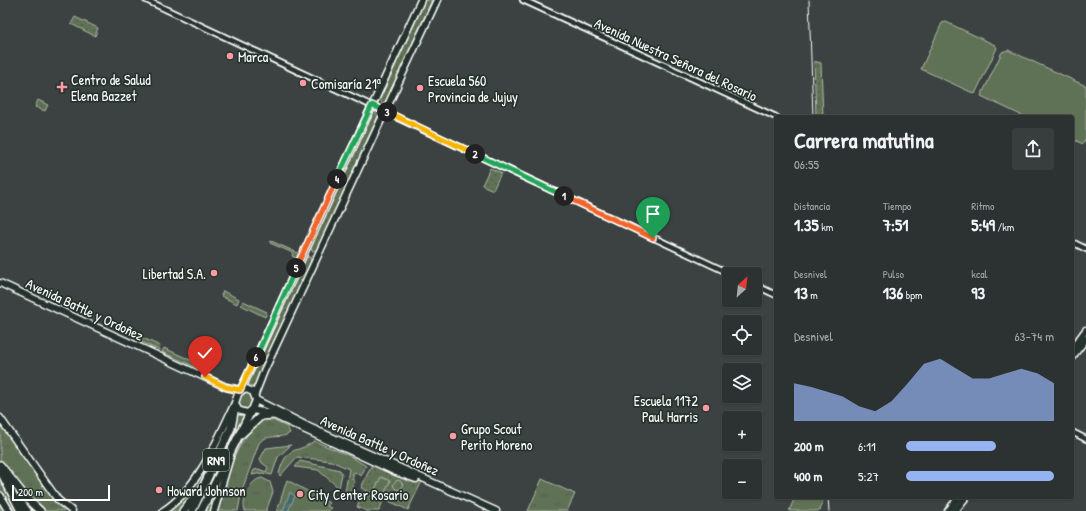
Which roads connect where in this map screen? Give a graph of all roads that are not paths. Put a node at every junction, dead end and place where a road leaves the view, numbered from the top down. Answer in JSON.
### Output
{"nodes":[{"id":1,"x":146,"y":0,"type":"edge"},
{"id":2,"x":421,"y":0,"type":"edge"},
{"id":3,"x":437,"y":0,"type":"edge"},
{"id":4,"x":523,"y":0,"type":"edge"},
{"id":5,"x":372,"y":105,"type":"junction"},
{"id":6,"x":385,"y":111,"type":"junction"},
{"id":7,"x":774,"y":116,"type":"edge"},
{"id":8,"x":1074,"y":243,"type":"edge"},
{"id":9,"x":1086,"y":249,"type":"edge"},
{"id":10,"x":722,"y":270,"type":"edge"},
{"id":11,"x":0,"y":283,"type":"edge"},
{"id":12,"x":762,"y":288,"type":"edge"},
{"id":13,"x":774,"y":294,"type":"edge"},
{"id":14,"x":1086,"y":330,"type":"edge"},
{"id":15,"x":1086,"y":339,"type":"edge"},
{"id":16,"x":1074,"y":346,"type":"edge"},
{"id":17,"x":1074,"y":354,"type":"edge"},
{"id":18,"x":226,"y":387,"type":"junction"},
{"id":19,"x":241,"y":390,"type":"junction"},
{"id":20,"x":256,"y":397,"type":"junction"},
{"id":21,"x":236,"y":402,"type":"junction"},
{"id":22,"x":251,"y":410,"type":"junction"},
{"id":23,"x":274,"y":415,"type":"junction"},
{"id":24,"x":0,"y":418,"type":"edge"},
{"id":25,"x":1074,"y":433,"type":"edge"},
{"id":26,"x":1086,"y":438,"type":"edge"},
{"id":27,"x":235,"y":440,"type":"junction"},
{"id":28,"x":0,"y":465,"type":"edge"},
{"id":29,"x":0,"y":470,"type":"edge"},
{"id":30,"x":207,"y":481,"type":"junction"},
{"id":31,"x":10,"y":488,"type":"junction"},
{"id":32,"x":0,"y":496,"type":"edge"},
{"id":33,"x":957,"y":499,"type":"edge"},
{"id":34,"x":964,"y":499,"type":"edge"},
{"id":35,"x":9,"y":511,"type":"edge"},
{"id":36,"x":21,"y":511,"type":"edge"},
{"id":37,"x":27,"y":511,"type":"edge"},
{"id":38,"x":40,"y":511,"type":"edge"},
{"id":39,"x":72,"y":511,"type":"edge"},
{"id":40,"x":163,"y":511,"type":"edge"},
{"id":41,"x":183,"y":511,"type":"edge"},
{"id":42,"x":192,"y":511,"type":"edge"},
{"id":43,"x":201,"y":511,"type":"edge"},
{"id":44,"x":214,"y":511,"type":"edge"},
{"id":45,"x":487,"y":511,"type":"edge"},
{"id":46,"x":496,"y":511,"type":"edge"},
{"id":47,"x":948,"y":511,"type":"edge"},
{"id":48,"x":955,"y":511,"type":"edge"}],
"edges":[{"from":1,"to":5,"type":"street"},
{"from":2,"to":5,"type":"main road"},
{"from":3,"to":6,"type":"main road"},
{"from":4,"to":7,"type":"street","name":"Avenida Nuestra Señora del Rosario"},
{"from":5,"to":6,"type":"street"},
{"from":5,"to":19,"type":"main road"},
{"from":6,"to":10,"type":"street"},
{"from":6,"to":20,"type":"main road"},
{"from":8,"to":9,"type":"street"},
{"from":11,"to":18,"type":"main road","name":"Avenida Battle y Ordoñez"},
{"from":12,"to":13,"type":"street"},
{"from":14,"to":16,"type":"main road"},
{"from":15,"to":17,"type":"main road"},
{"from":18,"to":19,"type":"main road","name":"Avenida Battle y Ordoñez"},
{"from":18,"to":21,"type":"main road","name":"Avenida Battle y Ordoñez"},
{"from":19,"to":20,"type":"main road"},
{"from":19,"to":21,"type":"main road"},
{"from":20,"to":22,"type":"main road"},
{"from":20,"to":46,"type":"main road","name":"Avenida Battle y Ordoñez"},
{"from":21,"to":22,"type":"main road"},
{"from":21,"to":30,"type":"highway","number":"RN9"},
{"from":21,"to":40,"type":"main road"},
{"from":22,"to":23,"type":"main road","name":"Avenida Battle y Ordoñez"},
{"from":22,"to":27,"type":"highway","number":"RN9"},
{"from":23,"to":27,"type":"highway"},
{"from":23,"to":45,"type":"main road","name":"Avenida Battle y Ordoñez"},
{"from":24,"to":39,"type":"main road"},
{"from":25,"to":26,"type":"street"},
{"from":27,"to":43,"type":"highway","number":"RN9"},
{"from":27,"to":44,"type":"main road"},
{"from":28,"to":38,"type":"highway"},
{"from":29,"to":31,"type":"highway"},
{"from":30,"to":41,"type":"highway"},
{"from":30,"to":42,"type":"highway","number":"RN9"},
{"from":31,"to":36,"type":"highway"},
{"from":31,"to":37,"type":"highway"},
{"from":32,"to":35,"type":"highway"},
{"from":33,"to":47,"type":"main road"},
{"from":34,"to":48,"type":"main road"}]}
